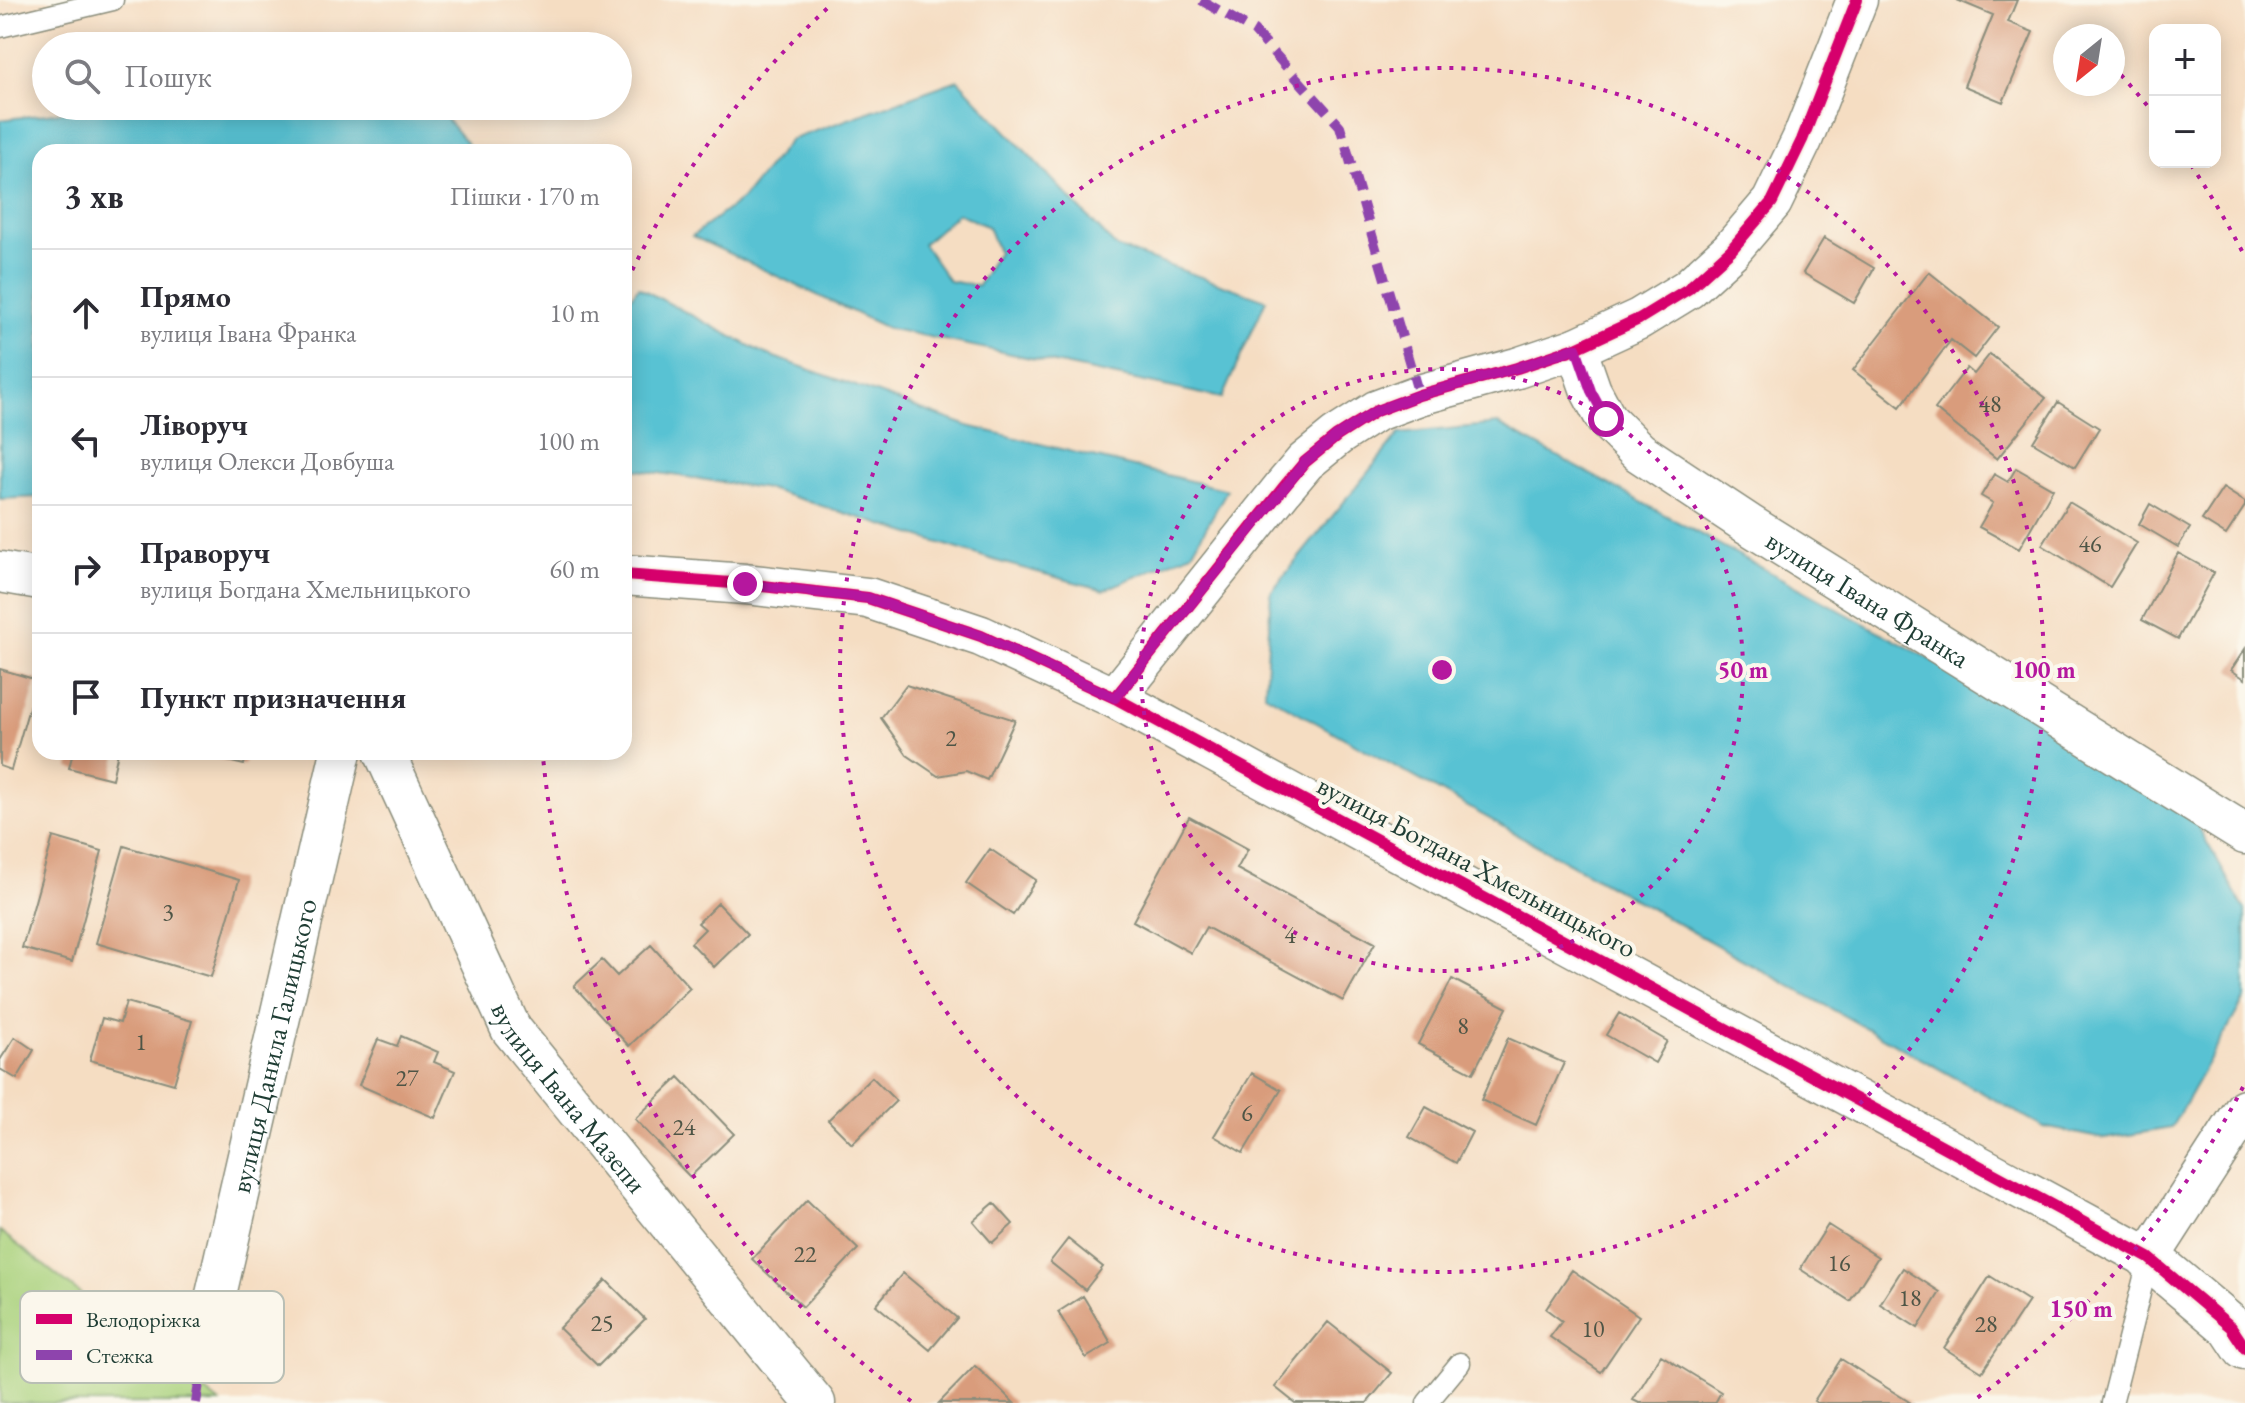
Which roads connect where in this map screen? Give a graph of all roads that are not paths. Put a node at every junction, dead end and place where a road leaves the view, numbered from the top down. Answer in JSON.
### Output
{"nodes":[{"id":1,"x":113,"y":0,"type":"edge"},
{"id":2,"x":1857,"y":0,"type":"edge"},
{"id":3,"x":0,"y":27,"type":"edge"},
{"id":4,"x":1576,"y":348,"type":"junction"},
{"id":5,"x":0,"y":572,"type":"edge"},
{"id":6,"x":632,"y":576,"type":"edge"},
{"id":7,"x":32,"y":578,"type":"edge"},
{"id":8,"x":1115,"y":698,"type":"junction"},
{"id":9,"x":339,"y":760,"type":"edge"},
{"id":10,"x":388,"y":760,"type":"edge"},
{"id":11,"x":2245,"y":834,"type":"edge"},
{"id":12,"x":2245,"y":1109,"type":"edge"},
{"id":13,"x":2149,"y":1258,"type":"junction"},
{"id":14,"x":217,"y":1291,"type":"edge"},
{"id":15,"x":2245,"y":1348,"type":"edge"},
{"id":16,"x":1460,"y":1363,"type":"dead end"},
{"id":17,"x":815,"y":1403,"type":"edge"},
{"id":18,"x":1427,"y":1403,"type":"edge"},
{"id":19,"x":2112,"y":1403,"type":"edge"}],
"edges":[{"from":1,"to":3,"type":"lane"},
{"from":2,"to":4,"type":"street"},
{"from":4,"to":8,"type":"street"},
{"from":4,"to":11,"type":"street","name":"вулиця Івана Франка"},
{"from":5,"to":7,"type":"street"},
{"from":6,"to":8,"type":"street","name":"вулиця Богдана Хмельницького"},
{"from":8,"to":13,"type":"street","name":"вулиця Богдана Хмельницького"},
{"from":9,"to":14,"type":"street","name":"вулиця Данила Галицького"},
{"from":10,"to":17,"type":"street","name":"вулиця Івана Мазепи"},
{"from":12,"to":13,"type":"street"},
{"from":13,"to":15,"type":"street","name":"вулиця Богдана Хмельницького"},
{"from":13,"to":19,"type":"lane"},
{"from":16,"to":18,"type":"lane"}]}
